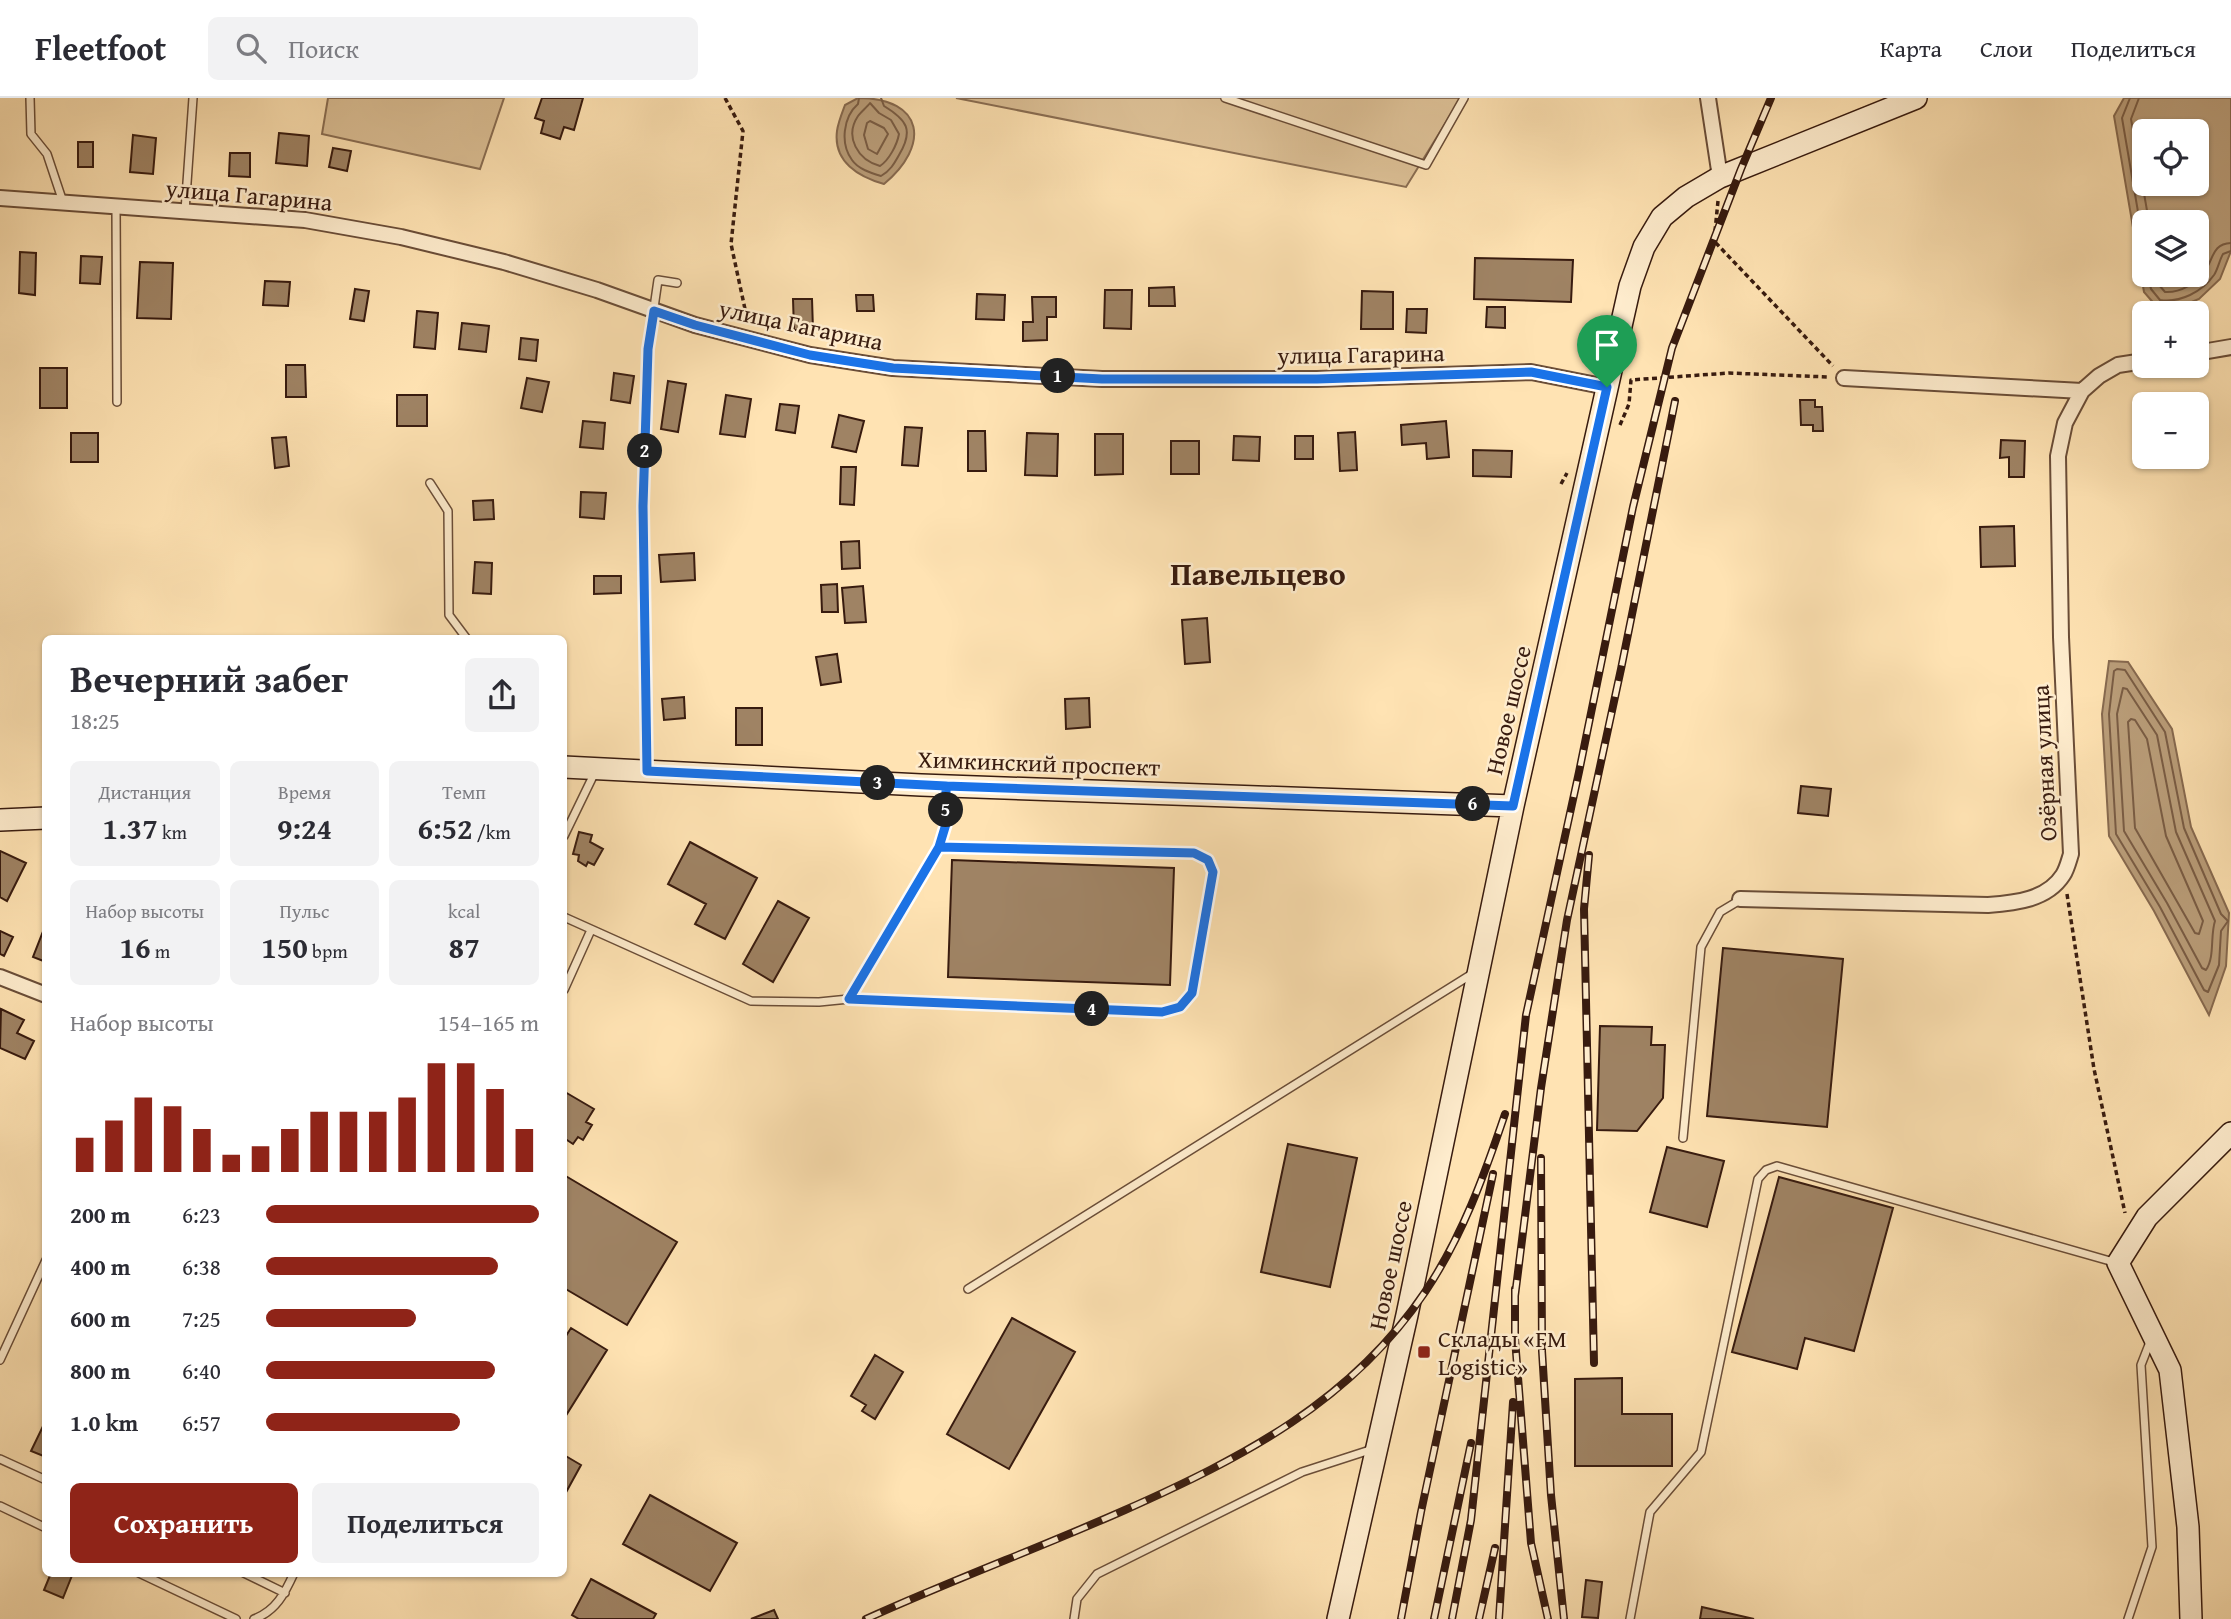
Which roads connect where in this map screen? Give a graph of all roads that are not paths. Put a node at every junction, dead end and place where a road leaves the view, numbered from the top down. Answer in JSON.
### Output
{"nodes":[{"id":1,"x":30,"y":98,"type":"edge"},
{"id":2,"x":193,"y":98,"type":"edge"},
{"id":3,"x":1225,"y":98,"type":"edge"},
{"id":4,"x":1464,"y":98,"type":"edge"},
{"id":5,"x":1914,"y":98,"type":"edge"},
{"id":6,"x":1706,"y":99,"type":"edge"},
{"id":7,"x":1720,"y":177,"type":"junction"},
{"id":8,"x":0,"y":198,"type":"edge"},
{"id":9,"x":63,"y":202,"type":"junction"},
{"id":10,"x":116,"y":206,"type":"junction"},
{"id":11,"x":185,"y":211,"type":"junction"},
{"id":12,"x":677,"y":283,"type":"dead end"},
{"id":13,"x":654,"y":311,"type":"junction"},
{"id":14,"x":2231,"y":347,"type":"edge"},
{"id":15,"x":2209,"y":351,"type":"edge"},
{"id":16,"x":2132,"y":363,"type":"edge"},
{"id":17,"x":1844,"y":378,"type":"road end"},
{"id":18,"x":1607,"y":387,"type":"junction"},
{"id":19,"x":2082,"y":391,"type":"junction"},
{"id":20,"x":117,"y":402,"type":"dead end"},
{"id":21,"x":430,"y":483,"type":"dead end"},
{"id":22,"x":464,"y":635,"type":"edge"},
{"id":23,"x":567,"y":767,"type":"edge"},
{"id":24,"x":597,"y":768,"type":"junction"},
{"id":25,"x":647,"y":771,"type":"junction"},
{"id":26,"x":946,"y":786,"type":"junction"},
{"id":27,"x":1513,"y":806,"type":"junction"},
{"id":28,"x":42,"y":818,"type":"edge"},
{"id":29,"x":0,"y":820,"type":"edge"},
{"id":30,"x":567,"y":830,"type":"edge"},
{"id":31,"x":939,"y":847,"type":"junction"},
{"id":32,"x":1741,"y":899,"type":"joint"},
{"id":33,"x":567,"y":918,"type":"edge"},
{"id":34,"x":591,"y":930,"type":"junction"},
{"id":35,"x":1479,"y":970,"type":"junction"},
{"id":36,"x":0,"y":977,"type":"edge"},
{"id":37,"x":567,"y":983,"type":"edge"},
{"id":38,"x":42,"y":993,"type":"edge"},
{"id":39,"x":849,"y":999,"type":"junction"},
{"id":40,"x":2231,"y":1133,"type":"edge"},
{"id":41,"x":1683,"y":1138,"type":"dead end"},
{"id":42,"x":2118,"y":1264,"type":"junction"},
{"id":43,"x":42,"y":1269,"type":"edge"},
{"id":44,"x":968,"y":1289,"type":"dead end"},
{"id":45,"x":2153,"y":1335,"type":"junction"},
{"id":46,"x":0,"y":1360,"type":"edge"},
{"id":47,"x":1377,"y":1448,"type":"junction"},
{"id":48,"x":0,"y":1458,"type":"edge"},
{"id":49,"x":42,"y":1478,"type":"edge"},
{"id":50,"x":0,"y":1506,"type":"edge"},
{"id":51,"x":42,"y":1526,"type":"edge"},
{"id":52,"x":147,"y":1577,"type":"edge"},
{"id":53,"x":252,"y":1577,"type":"edge"},
{"id":54,"x":293,"y":1577,"type":"edge"},
{"id":55,"x":285,"y":1593,"type":"junction"},
{"id":56,"x":236,"y":1619,"type":"edge"},
{"id":57,"x":254,"y":1619,"type":"edge"},
{"id":58,"x":1074,"y":1619,"type":"edge"},
{"id":59,"x":1338,"y":1619,"type":"edge"},
{"id":60,"x":1630,"y":1619,"type":"edge"},
{"id":61,"x":2128,"y":1619,"type":"edge"},
{"id":62,"x":2191,"y":1619,"type":"edge"}],
"edges":[{"from":1,"to":9,"type":"lane"},
{"from":2,"to":11,"type":"lane"},
{"from":3,"to":4,"type":"lane"},
{"from":5,"to":7,"type":"main road","name":"Новое шоссе"},
{"from":6,"to":7,"type":"street"},
{"from":7,"to":18,"type":"main road","name":"Новое шоссе"},
{"from":8,"to":9,"type":"street","name":"улица Гагарина"},
{"from":9,"to":10,"type":"street","name":"улица Гагарина"},
{"from":10,"to":11,"type":"street","name":"улица Гагарина"},
{"from":10,"to":20,"type":"lane"},
{"from":11,"to":13,"type":"street","name":"улица Гагарина"},
{"from":12,"to":13,"type":"lane"},
{"from":13,"to":18,"type":"street","name":"улица Гагарина"},
{"from":13,"to":25,"type":"lane"},
{"from":14,"to":15,"type":"street"},
{"from":16,"to":19,"type":"street","name":"Озёрная улица"},
{"from":17,"to":19,"type":"street"},
{"from":18,"to":27,"type":"main road","name":"Новое шоссе"},
{"from":19,"to":32,"type":"street","name":"Озёрная улица"},
{"from":21,"to":22,"type":"lane"},
{"from":23,"to":24,"type":"main road","name":"Химкинский проспект"},
{"from":24,"to":25,"type":"main road","name":"Химкинский проспект"},
{"from":24,"to":30,"type":"lane"},
{"from":25,"to":26,"type":"main road","name":"Химкинский проспект"},
{"from":26,"to":27,"type":"main road","name":"Химкинский проспект"},
{"from":26,"to":31,"type":"lane"},
{"from":27,"to":35,"type":"main road","name":"Новое шоссе"},
{"from":28,"to":29,"type":"main road"},
{"from":31,"to":39,"type":"lane"},
{"from":31,"to":39,"type":"lane"},
{"from":32,"to":41,"type":"lane"},
{"from":33,"to":34,"type":"lane"},
{"from":34,"to":37,"type":"lane"},
{"from":34,"to":39,"type":"lane"},
{"from":35,"to":44,"type":"lane"},
{"from":35,"to":47,"type":"main road","name":"Новое шоссе"},
{"from":36,"to":38,"type":"street"},
{"from":40,"to":42,"type":"main road"},
{"from":42,"to":45,"type":"main road"},
{"from":42,"to":60,"type":"lane"},
{"from":43,"to":46,"type":"lane"},
{"from":45,"to":61,"type":"lane"},
{"from":45,"to":62,"type":"main road"},
{"from":47,"to":58,"type":"lane"},
{"from":47,"to":59,"type":"main road","name":"Новое шоссе"},
{"from":48,"to":49,"type":"lane"},
{"from":50,"to":51,"type":"lane"},
{"from":52,"to":56,"type":"lane"},
{"from":53,"to":55,"type":"lane"},
{"from":54,"to":55,"type":"lane"},
{"from":55,"to":57,"type":"lane"}]}
